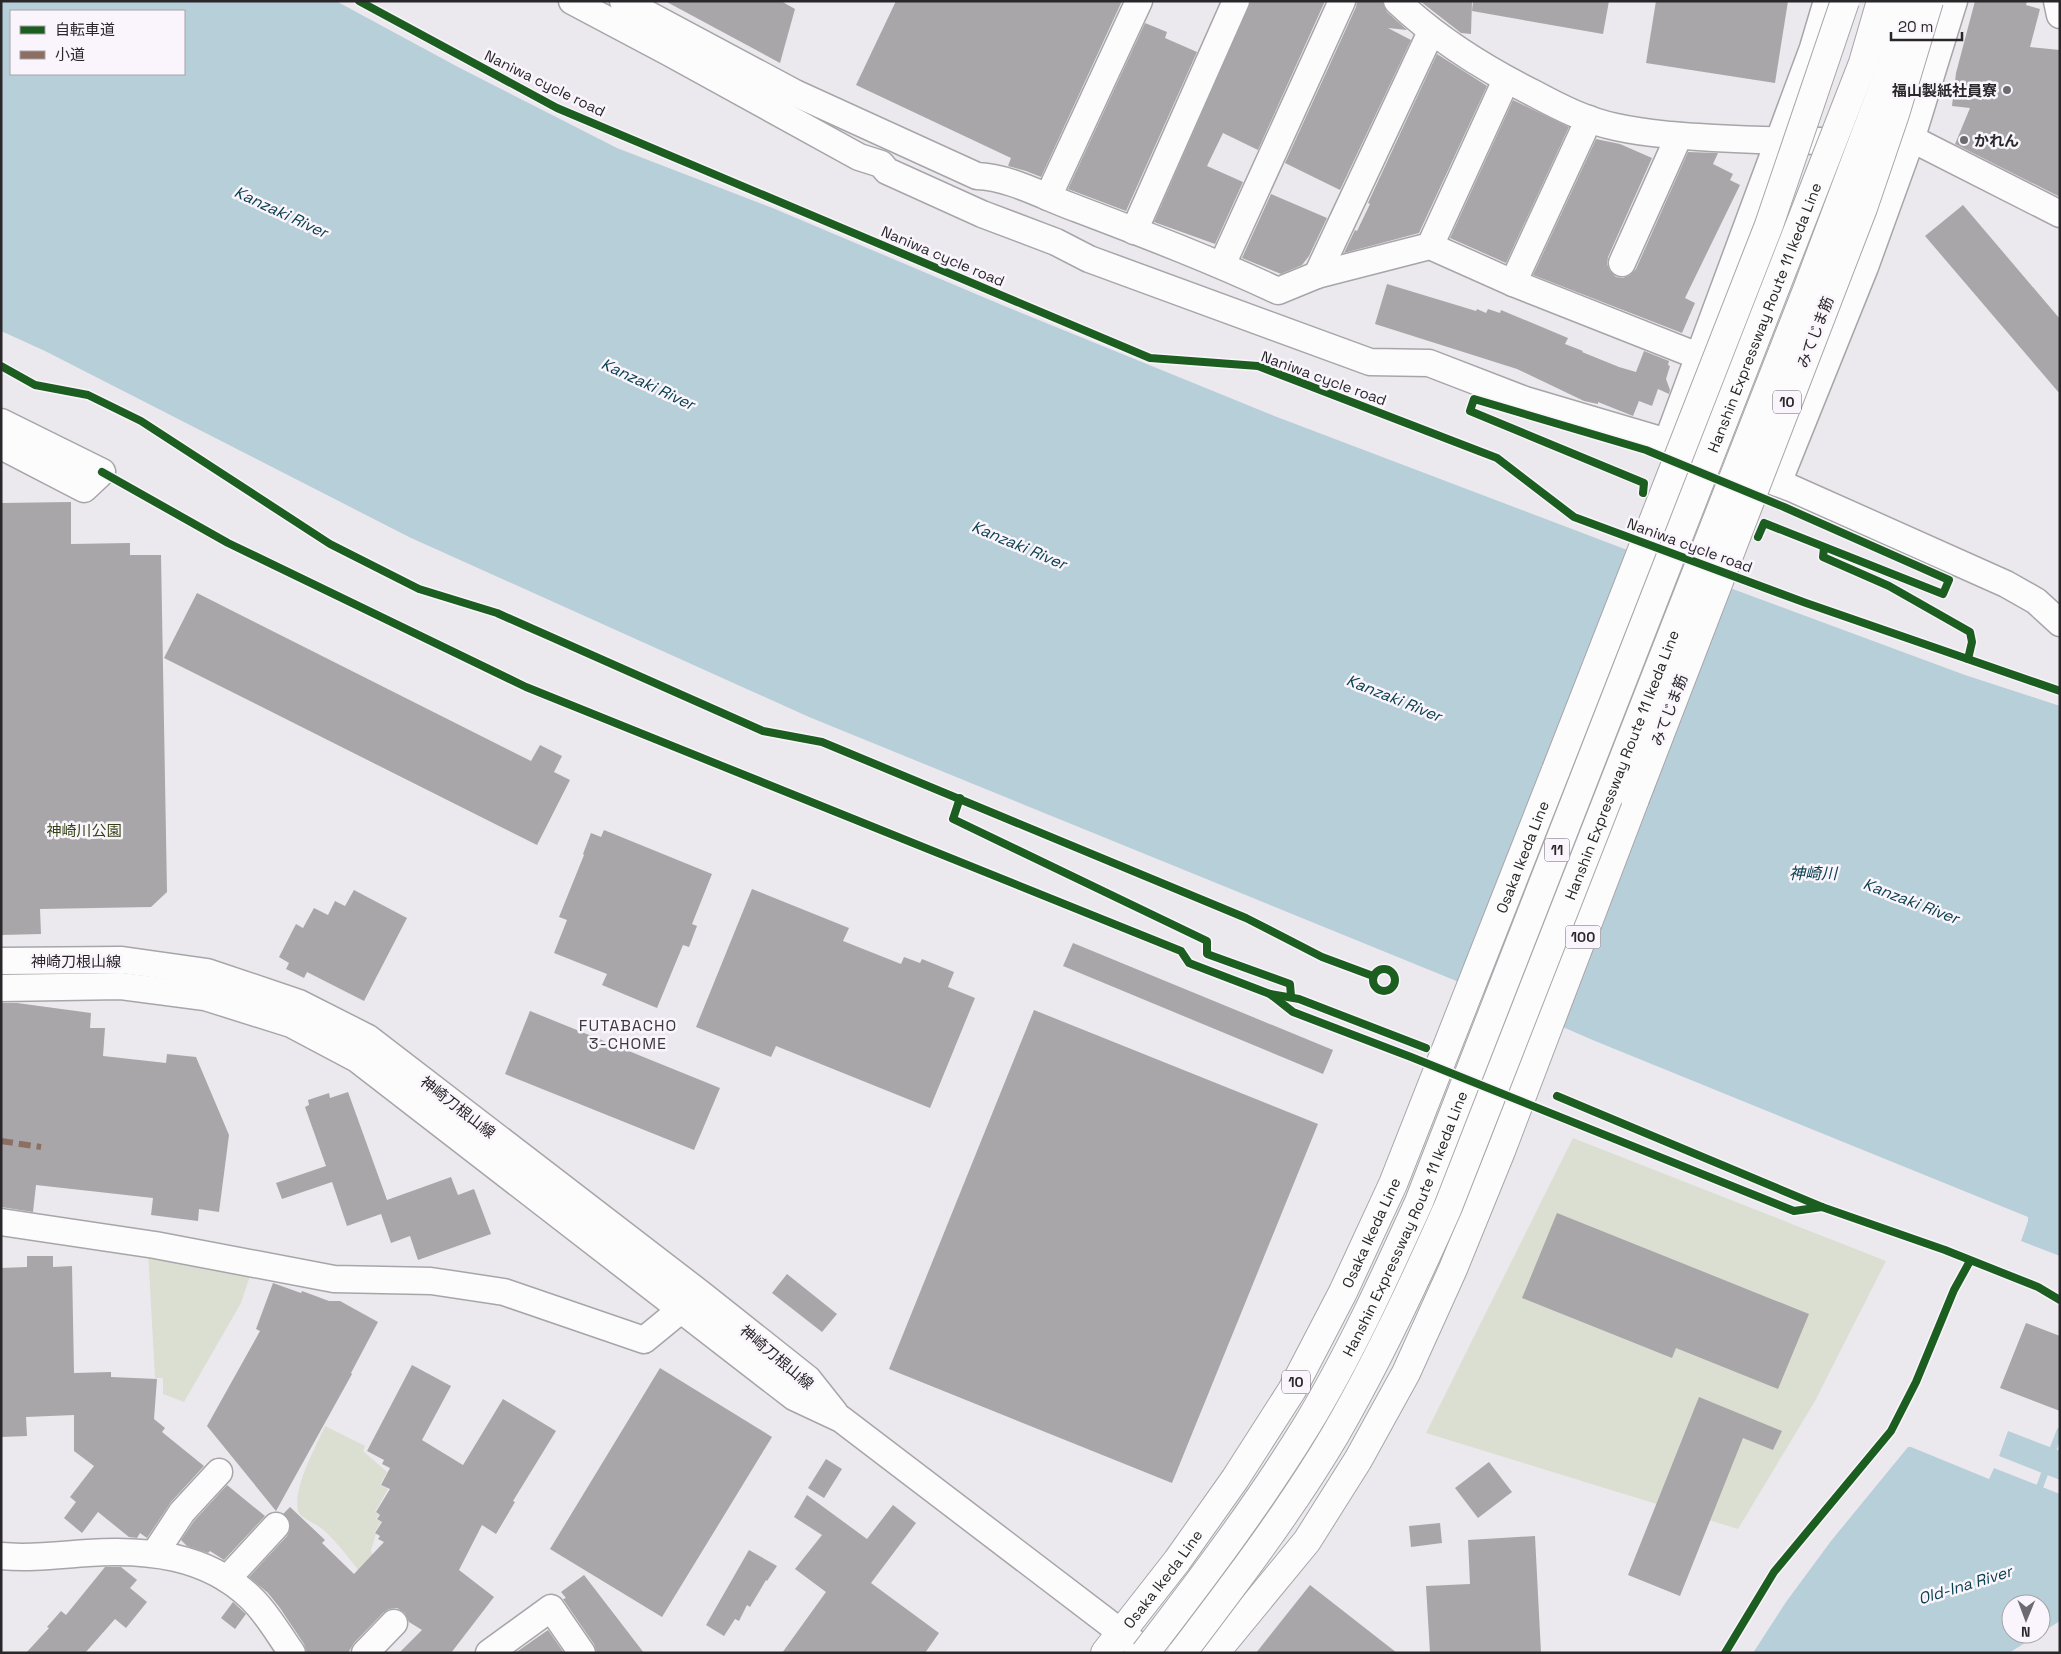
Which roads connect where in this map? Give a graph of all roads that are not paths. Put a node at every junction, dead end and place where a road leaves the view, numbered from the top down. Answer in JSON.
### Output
{"nodes":[{"id":1,"x":572,"y":1,"type":"edge"},
{"id":2,"x":623,"y":1,"type":"edge"},
{"id":3,"x":1139,"y":1,"type":"edge"},
{"id":4,"x":1236,"y":1,"type":"edge"},
{"id":5,"x":1342,"y":1,"type":"edge"},
{"id":6,"x":1397,"y":1,"type":"edge"},
{"id":7,"x":1827,"y":1,"type":"edge"},
{"id":8,"x":1845,"y":1,"type":"edge"},
{"id":9,"x":1881,"y":1,"type":"edge"},
{"id":10,"x":1909,"y":1,"type":"edge"},
{"id":11,"x":1929,"y":1,"type":"edge"},
{"id":12,"x":1954,"y":1,"type":"edge"},
{"id":13,"x":2057,"y":1,"type":"edge"},
{"id":14,"x":2060,"y":15,"type":"edge"},
{"id":15,"x":1432,"y":32,"type":"junction"},
{"id":16,"x":1506,"y":80,"type":"junction"},
{"id":17,"x":1589,"y":119,"type":"junction"},
{"id":18,"x":1679,"y":136,"type":"junction"},
{"id":19,"x":1911,"y":140,"type":"junction"},
{"id":20,"x":1779,"y":141,"type":"junction"},
{"id":21,"x":1048,"y":197,"type":"junction"},
{"id":22,"x":2060,"y":214,"type":"edge"},
{"id":23,"x":1134,"y":230,"type":"junction"},
{"id":24,"x":1430,"y":246,"type":"junction"},
{"id":25,"x":1622,"y":262,"type":"dead end"},
{"id":26,"x":1222,"y":265,"type":"junction"},
{"id":27,"x":1316,"y":275,"type":"junction"},
{"id":28,"x":1512,"y":283,"type":"junction"},
{"id":29,"x":1698,"y":356,"type":"junction"},
{"id":30,"x":1,"y":422,"type":"edge"},
{"id":31,"x":1667,"y":442,"type":"junction"},
{"id":32,"x":1,"y":446,"type":"edge"},
{"id":33,"x":1778,"y":483,"type":"junction"},
{"id":34,"x":2060,"y":623,"type":"edge"},
{"id":35,"x":1635,"y":799,"type":"joint"},
{"id":36,"x":1,"y":961,"type":"edge"},
{"id":37,"x":1,"y":988,"type":"edge"},
{"id":38,"x":1,"y":1222,"type":"edge"},
{"id":39,"x":691,"y":1301,"type":"junction"},
{"id":40,"x":220,"y":1472,"type":"dead end"},
{"id":41,"x":276,"y":1526,"type":"dead end"},
{"id":42,"x":155,"y":1553,"type":"junction"},
{"id":43,"x":1,"y":1556,"type":"edge"},
{"id":44,"x":227,"y":1579,"type":"junction"},
{"id":45,"x":394,"y":1623,"type":"dead end"},
{"id":46,"x":1113,"y":1643,"type":"edge"},
{"id":47,"x":292,"y":1653,"type":"edge"},
{"id":48,"x":365,"y":1653,"type":"edge"},
{"id":49,"x":489,"y":1653,"type":"edge"},
{"id":50,"x":582,"y":1653,"type":"edge"},
{"id":51,"x":1146,"y":1653,"type":"edge"},
{"id":52,"x":1182,"y":1653,"type":"edge"},
{"id":53,"x":1216,"y":1653,"type":"edge"}],
"edges":[{"from":1,"to":31,"type":"street"},
{"from":2,"to":21,"type":"street"},
{"from":3,"to":21,"type":"street"},
{"from":4,"to":23,"type":"street"},
{"from":5,"to":26,"type":"street"},
{"from":6,"to":15,"type":"street"},
{"from":7,"to":20,"type":"street"},
{"from":8,"to":46,"type":"main road","name":"Osaka Ikeda Line","number":"10","bridge":true},
{"from":9,"to":51,"type":"main road","name":"Hanshin Expressway Route 11 Ikeda Line","number":"11","bridge":true},
{"from":10,"to":52,"type":"main road","name":"Hanshin Expressway Route 11 Ikeda Line","number":"11","bridge":true},
{"from":11,"to":35,"type":"main road","name":"みてじま筋","number":"10","bridge":true},
{"from":12,"to":19,"type":"street"},
{"from":13,"to":14,"type":"street"},
{"from":15,"to":16,"type":"street"},
{"from":15,"to":27,"type":"street"},
{"from":16,"to":17,"type":"street"},
{"from":16,"to":24,"type":"street"},
{"from":17,"to":18,"type":"street"},
{"from":17,"to":28,"type":"street"},
{"from":18,"to":20,"type":"street"},
{"from":18,"to":25,"type":"street"},
{"from":19,"to":20,"type":"street"},
{"from":19,"to":22,"type":"street"},
{"from":19,"to":33,"type":"street"},
{"from":20,"to":29,"type":"street"},
{"from":21,"to":23,"type":"street"},
{"from":23,"to":26,"type":"street"},
{"from":24,"to":27,"type":"street"},
{"from":24,"to":28,"type":"street"},
{"from":26,"to":27,"type":"street"},
{"from":28,"to":29,"type":"street"},
{"from":29,"to":31,"type":"street"},
{"from":30,"to":32,"type":"street"},
{"from":31,"to":33,"type":"street"},
{"from":33,"to":34,"type":"street"},
{"from":35,"to":53,"type":"main road","number":"100"},
{"from":36,"to":39,"type":"street","name":"神崎刀根山線"},
{"from":37,"to":39,"type":"street","name":"神崎刀根山線"},
{"from":38,"to":39,"type":"street"},
{"from":39,"to":46,"type":"street","name":"神崎刀根山線"},
{"from":40,"to":42,"type":"street"},
{"from":41,"to":44,"type":"street"},
{"from":42,"to":43,"type":"street"},
{"from":42,"to":44,"type":"street"},
{"from":44,"to":47,"type":"street"},
{"from":45,"to":48,"type":"street"},
{"from":46,"to":51,"type":"street","name":"神崎刀根山線"},
{"from":49,"to":50,"type":"street"}]}
